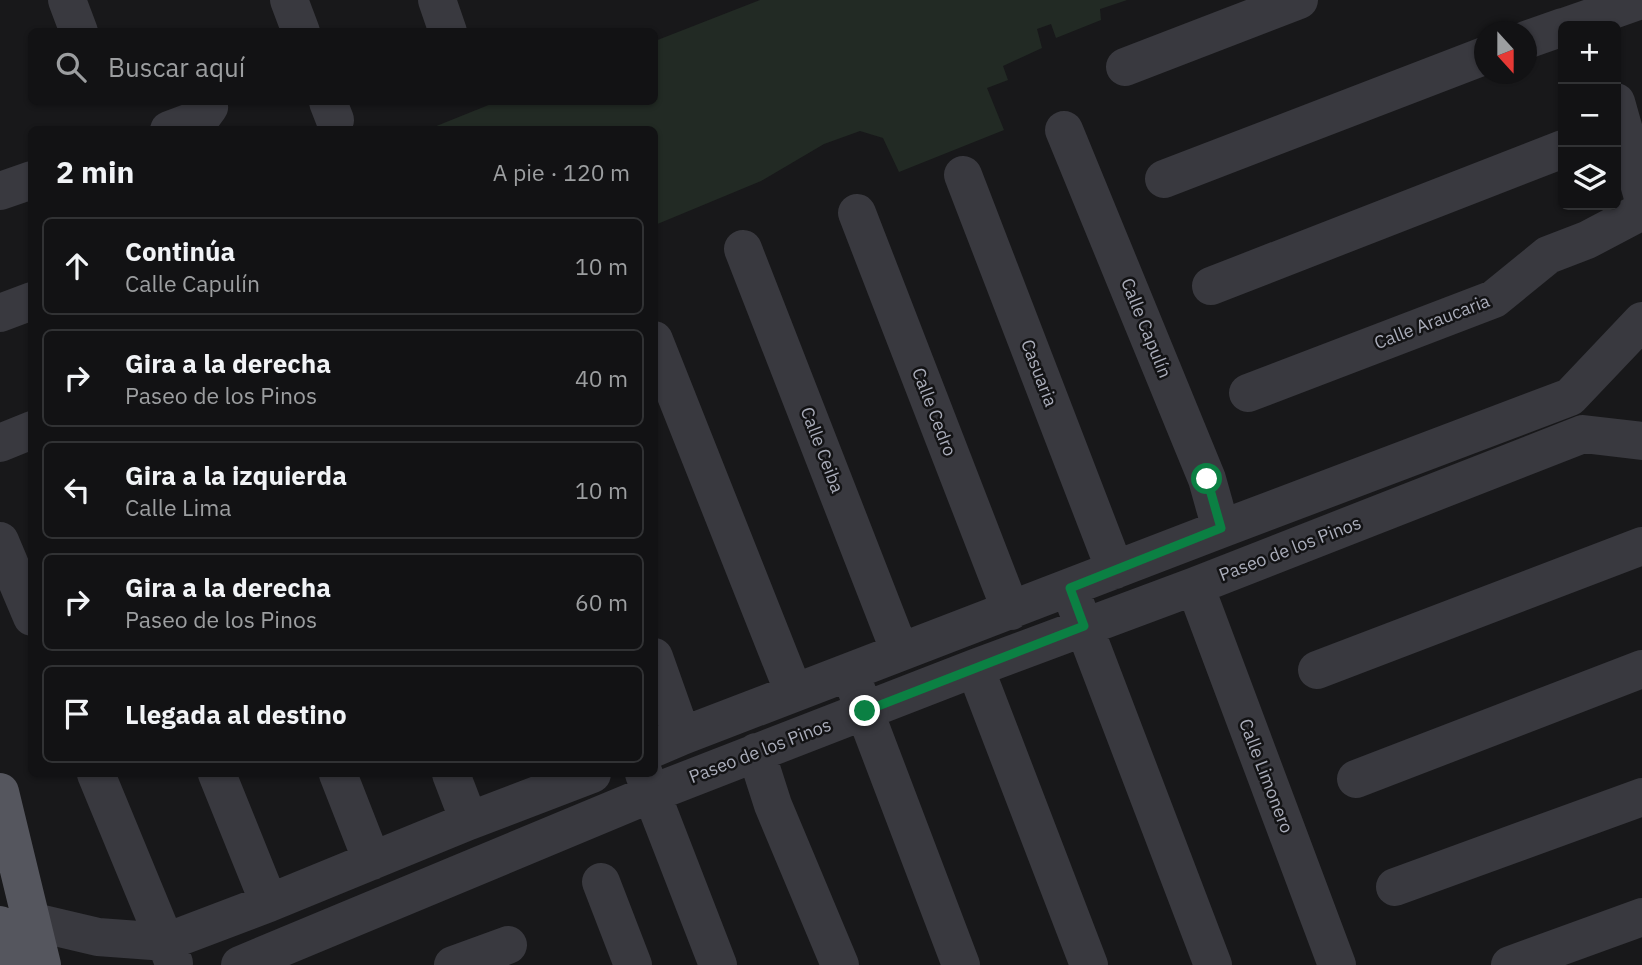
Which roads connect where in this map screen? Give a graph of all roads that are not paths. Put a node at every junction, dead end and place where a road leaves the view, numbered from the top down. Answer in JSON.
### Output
{"nodes":[{"id":1,"x":66,"y":0,"type":"edge"},
{"id":2,"x":289,"y":0,"type":"edge"},
{"id":3,"x":437,"y":0,"type":"edge"},
{"id":4,"x":1298,"y":0,"type":"edge"},
{"id":5,"x":1641,"y":0,"type":"edge"},
{"id":6,"x":1580,"y":20,"type":"edge"},
{"id":7,"x":77,"y":28,"type":"edge"},
{"id":8,"x":300,"y":28,"type":"edge"},
{"id":9,"x":447,"y":28,"type":"edge"},
{"id":10,"x":1537,"y":36,"type":"edge"},
{"id":11,"x":1474,"y":60,"type":"edge"},
{"id":12,"x":1125,"y":68,"type":"dead end"},
{"id":13,"x":208,"y":105,"type":"edge"},
{"id":14,"x":180,"y":126,"type":"edge"},
{"id":15,"x":1621,"y":128,"type":"edge"},
{"id":16,"x":1065,"y":130,"type":"dead end"},
{"id":17,"x":1558,"y":151,"type":"edge"},
{"id":18,"x":964,"y":175,"type":"dead end"},
{"id":19,"x":1164,"y":179,"type":"dead end"},
{"id":20,"x":28,"y":181,"type":"edge"},
{"id":21,"x":0,"y":191,"type":"edge"},
{"id":22,"x":1642,"y":194,"type":"edge"},
{"id":23,"x":1642,"y":211,"type":"edge"},
{"id":24,"x":857,"y":212,"type":"dead end"},
{"id":25,"x":743,"y":249,"type":"dead end"},
{"id":26,"x":1211,"y":286,"type":"dead end"},
{"id":27,"x":28,"y":302,"type":"edge"},
{"id":28,"x":0,"y":313,"type":"edge"},
{"id":29,"x":1642,"y":321,"type":"edge"},
{"id":30,"x":658,"y":350,"type":"edge"},
{"id":31,"x":1248,"y":393,"type":"dead end"},
{"id":32,"x":1570,"y":397,"type":"junction"},
{"id":33,"x":28,"y":432,"type":"edge"},
{"id":34,"x":1583,"y":434,"type":"junction"},
{"id":35,"x":1642,"y":441,"type":"edge"},
{"id":36,"x":0,"y":443,"type":"edge"},
{"id":37,"x":1221,"y":528,"type":"junction"},
{"id":38,"x":0,"y":541,"type":"edge"},
{"id":39,"x":1642,"y":545,"type":"edge"},
{"id":40,"x":1115,"y":570,"type":"junction"},
{"id":41,"x":1195,"y":586,"type":"junction"},
{"id":42,"x":1070,"y":588,"type":"junction"},
{"id":43,"x":28,"y":608,"type":"edge"},
{"id":44,"x":1011,"y":611,"type":"junction"},
{"id":45,"x":1084,"y":626,"type":"junction"},
{"id":46,"x":900,"y":652,"type":"junction"},
{"id":47,"x":975,"y":668,"type":"junction"},
{"id":48,"x":1642,"y":669,"type":"edge"},
{"id":49,"x":1317,"y":670,"type":"dead end"},
{"id":50,"x":849,"y":671,"type":"junction"},
{"id":51,"x":658,"y":681,"type":"edge"},
{"id":52,"x":794,"y":692,"type":"junction"},
{"id":53,"x":865,"y":711,"type":"junction"},
{"id":54,"x":668,"y":742,"type":"edge"},
{"id":55,"x":756,"y":752,"type":"junction"},
{"id":56,"x":97,"y":777,"type":"edge"},
{"id":57,"x":218,"y":777,"type":"edge"},
{"id":58,"x":339,"y":777,"type":"edge"},
{"id":59,"x":452,"y":777,"type":"edge"},
{"id":60,"x":584,"y":777,"type":"edge"},
{"id":61,"x":1356,"y":779,"type":"dead end"},
{"id":62,"x":649,"y":783,"type":"edge"},
{"id":63,"x":0,"y":792,"type":"edge"},
{"id":64,"x":1642,"y":797,"type":"edge"},
{"id":65,"x":469,"y":821,"type":"junction"},
{"id":66,"x":372,"y":861,"type":"junction"},
{"id":67,"x":601,"y":882,"type":"dead end"},
{"id":68,"x":1395,"y":887,"type":"dead end"},
{"id":69,"x":270,"y":903,"type":"junction"},
{"id":70,"x":1642,"y":917,"type":"edge"},
{"id":71,"x":15,"y":923,"type":"edge"},
{"id":72,"x":508,"y":945,"type":"dead end"},
{"id":73,"x":170,"y":953,"type":"edge"},
{"id":74,"x":11,"y":965,"type":"edge"},
{"id":75,"x":42,"y":965,"type":"edge"},
{"id":76,"x":240,"y":965,"type":"edge"},
{"id":77,"x":453,"y":965,"type":"edge"},
{"id":78,"x":633,"y":965,"type":"edge"},
{"id":79,"x":718,"y":965,"type":"edge"},
{"id":80,"x":840,"y":965,"type":"edge"},
{"id":81,"x":961,"y":965,"type":"edge"},
{"id":82,"x":1089,"y":965,"type":"edge"},
{"id":83,"x":1213,"y":965,"type":"edge"},
{"id":84,"x":1337,"y":965,"type":"edge"},
{"id":85,"x":1510,"y":965,"type":"edge"}],
"edges":[{"from":1,"to":7,"type":"street"},
{"from":2,"to":8,"type":"street"},
{"from":3,"to":9,"type":"street"},
{"from":4,"to":12,"type":"street"},
{"from":5,"to":6,"type":"street"},
{"from":6,"to":10,"type":"street"},
{"from":11,"to":19,"type":"street"},
{"from":13,"to":14,"type":"street"},
{"from":15,"to":22,"type":"street"},
{"from":16,"to":37,"type":"street","name":"Calle Capulín"},
{"from":17,"to":26,"type":"street"},
{"from":18,"to":40,"type":"street","name":"Casuaria"},
{"from":20,"to":21,"type":"street"},
{"from":23,"to":31,"type":"street","name":"Calle Araucaria"},
{"from":24,"to":44,"type":"street","name":"Calle Cedro"},
{"from":25,"to":46,"type":"street","name":"Calle Ceiba"},
{"from":27,"to":28,"type":"street"},
{"from":29,"to":32,"type":"street"},
{"from":30,"to":52,"type":"street"},
{"from":32,"to":34,"type":"street"},
{"from":32,"to":37,"type":"street"},
{"from":33,"to":36,"type":"street"},
{"from":34,"to":35,"type":"street","name":"Paseo de los Pinos"},
{"from":34,"to":41,"type":"street","name":"Paseo de los Pinos"},
{"from":37,"to":40,"type":"street"},
{"from":38,"to":43,"type":"street"},
{"from":39,"to":49,"type":"street"},
{"from":40,"to":42,"type":"street"},
{"from":41,"to":45,"type":"street","name":"Paseo de los Pinos"},
{"from":41,"to":84,"type":"street","name":"Calle Limonero"},
{"from":42,"to":44,"type":"street"},
{"from":42,"to":45,"type":"street"},
{"from":44,"to":46,"type":"street"},
{"from":45,"to":47,"type":"street","name":"Paseo de los Pinos"},
{"from":45,"to":83,"type":"street"},
{"from":46,"to":50,"type":"street"},
{"from":47,"to":53,"type":"street","name":"Paseo de los Pinos"},
{"from":47,"to":82,"type":"street"},
{"from":48,"to":61,"type":"street"},
{"from":50,"to":52,"type":"street"},
{"from":50,"to":53,"type":"street"},
{"from":51,"to":54,"type":"street"},
{"from":52,"to":54,"type":"street"},
{"from":53,"to":55,"type":"street","name":"Paseo de los Pinos"},
{"from":53,"to":81,"type":"street"},
{"from":55,"to":62,"type":"street","name":"Paseo de los Pinos"},
{"from":55,"to":80,"type":"street"},
{"from":56,"to":73,"type":"street"},
{"from":57,"to":69,"type":"street"},
{"from":58,"to":66,"type":"street"},
{"from":59,"to":65,"type":"street"},
{"from":60,"to":65,"type":"street"},
{"from":62,"to":76,"type":"street","name":"Paseo de los Pinos"},
{"from":62,"to":79,"type":"street"},
{"from":63,"to":71,"type":"main road"},
{"from":64,"to":68,"type":"street"},
{"from":65,"to":66,"type":"street"},
{"from":66,"to":69,"type":"street"},
{"from":67,"to":78,"type":"street"},
{"from":69,"to":73,"type":"street"},
{"from":70,"to":85,"type":"street"},
{"from":71,"to":73,"type":"street"},
{"from":71,"to":74,"type":"main road"},
{"from":71,"to":75,"type":"main road"},
{"from":72,"to":77,"type":"street"}]}
